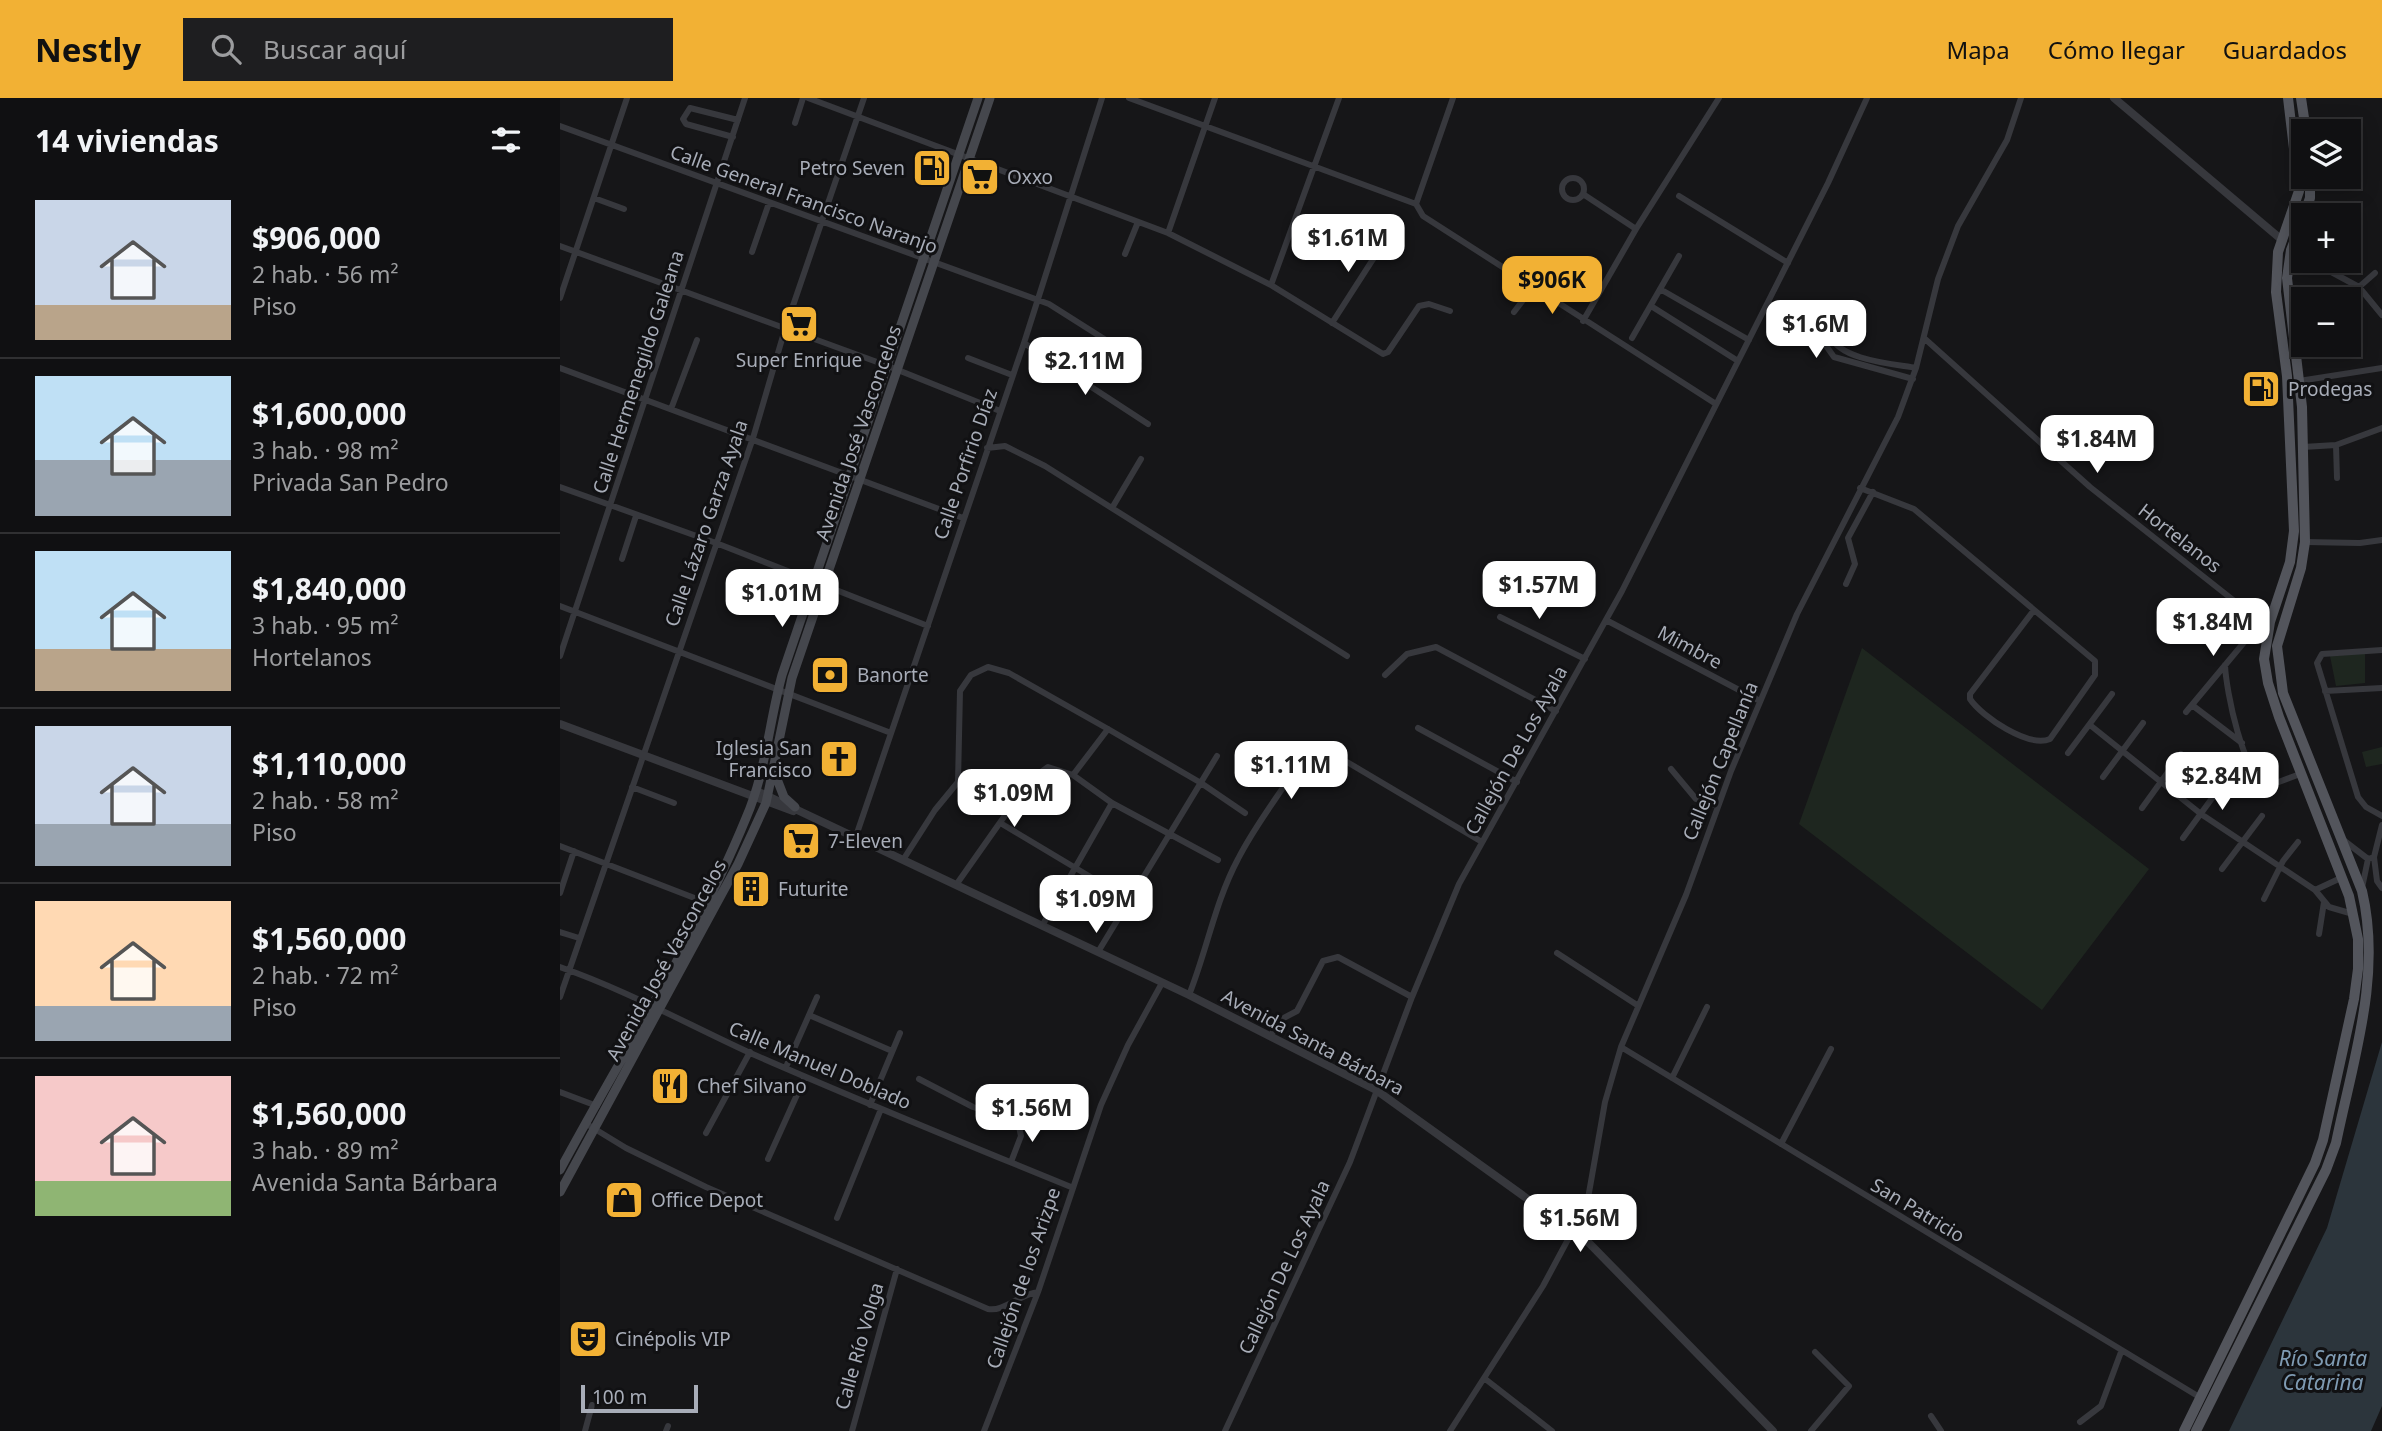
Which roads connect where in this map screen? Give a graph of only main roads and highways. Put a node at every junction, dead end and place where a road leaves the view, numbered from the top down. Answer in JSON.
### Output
{"nodes":[{"id":1,"x":978,"y":98,"type":"edge"},
{"id":2,"x":990,"y":98,"type":"edge"},
{"id":3,"x":2288,"y":98,"type":"edge"},
{"id":4,"x":2301,"y":98,"type":"edge"},
{"id":5,"x":2304,"y":119,"type":"edge"},
{"id":6,"x":2291,"y":250,"type":"edge"},
{"id":7,"x":856,"y":476,"type":"junction"},
{"id":8,"x":783,"y":690,"type":"junction"},
{"id":9,"x":774,"y":772,"type":"junction"},
{"id":10,"x":798,"y":810,"type":"road end"},
{"id":11,"x":711,"y":904,"type":"junction"},
{"id":12,"x":600,"y":1107,"type":"junction"},
{"id":13,"x":560,"y":1170,"type":"edge"},
{"id":14,"x":560,"y":1192,"type":"edge"},
{"id":15,"x":2183,"y":1431,"type":"edge"},
{"id":16,"x":2196,"y":1431,"type":"edge"}],
"edges":[{"from":1,"to":7,"type":"main road","name":"Avenida José Vasconcelos"},
{"from":2,"to":7,"type":"main road","name":"Avenida José Vasconcelos"},
{"from":3,"to":15,"type":"main road"},
{"from":4,"to":5,"type":"main road"},
{"from":6,"to":16,"type":"main road"},
{"from":7,"to":8,"type":"main road","name":"Avenida José Vasconcelos"},
{"from":8,"to":9,"type":"main road","name":"Avenida José Vasconcelos"},
{"from":8,"to":11,"type":"main road","name":"Avenida José Vasconcelos"},
{"from":9,"to":10,"type":"main road"},
{"from":9,"to":11,"type":"main road","name":"Avenida José Vasconcelos"},
{"from":11,"to":12,"type":"main road","name":"Avenida José Vasconcelos"},
{"from":12,"to":13,"type":"main road","name":"Avenida José Vasconcelos"},
{"from":12,"to":14,"type":"main road","name":"Avenida José Vasconcelos"}]}
